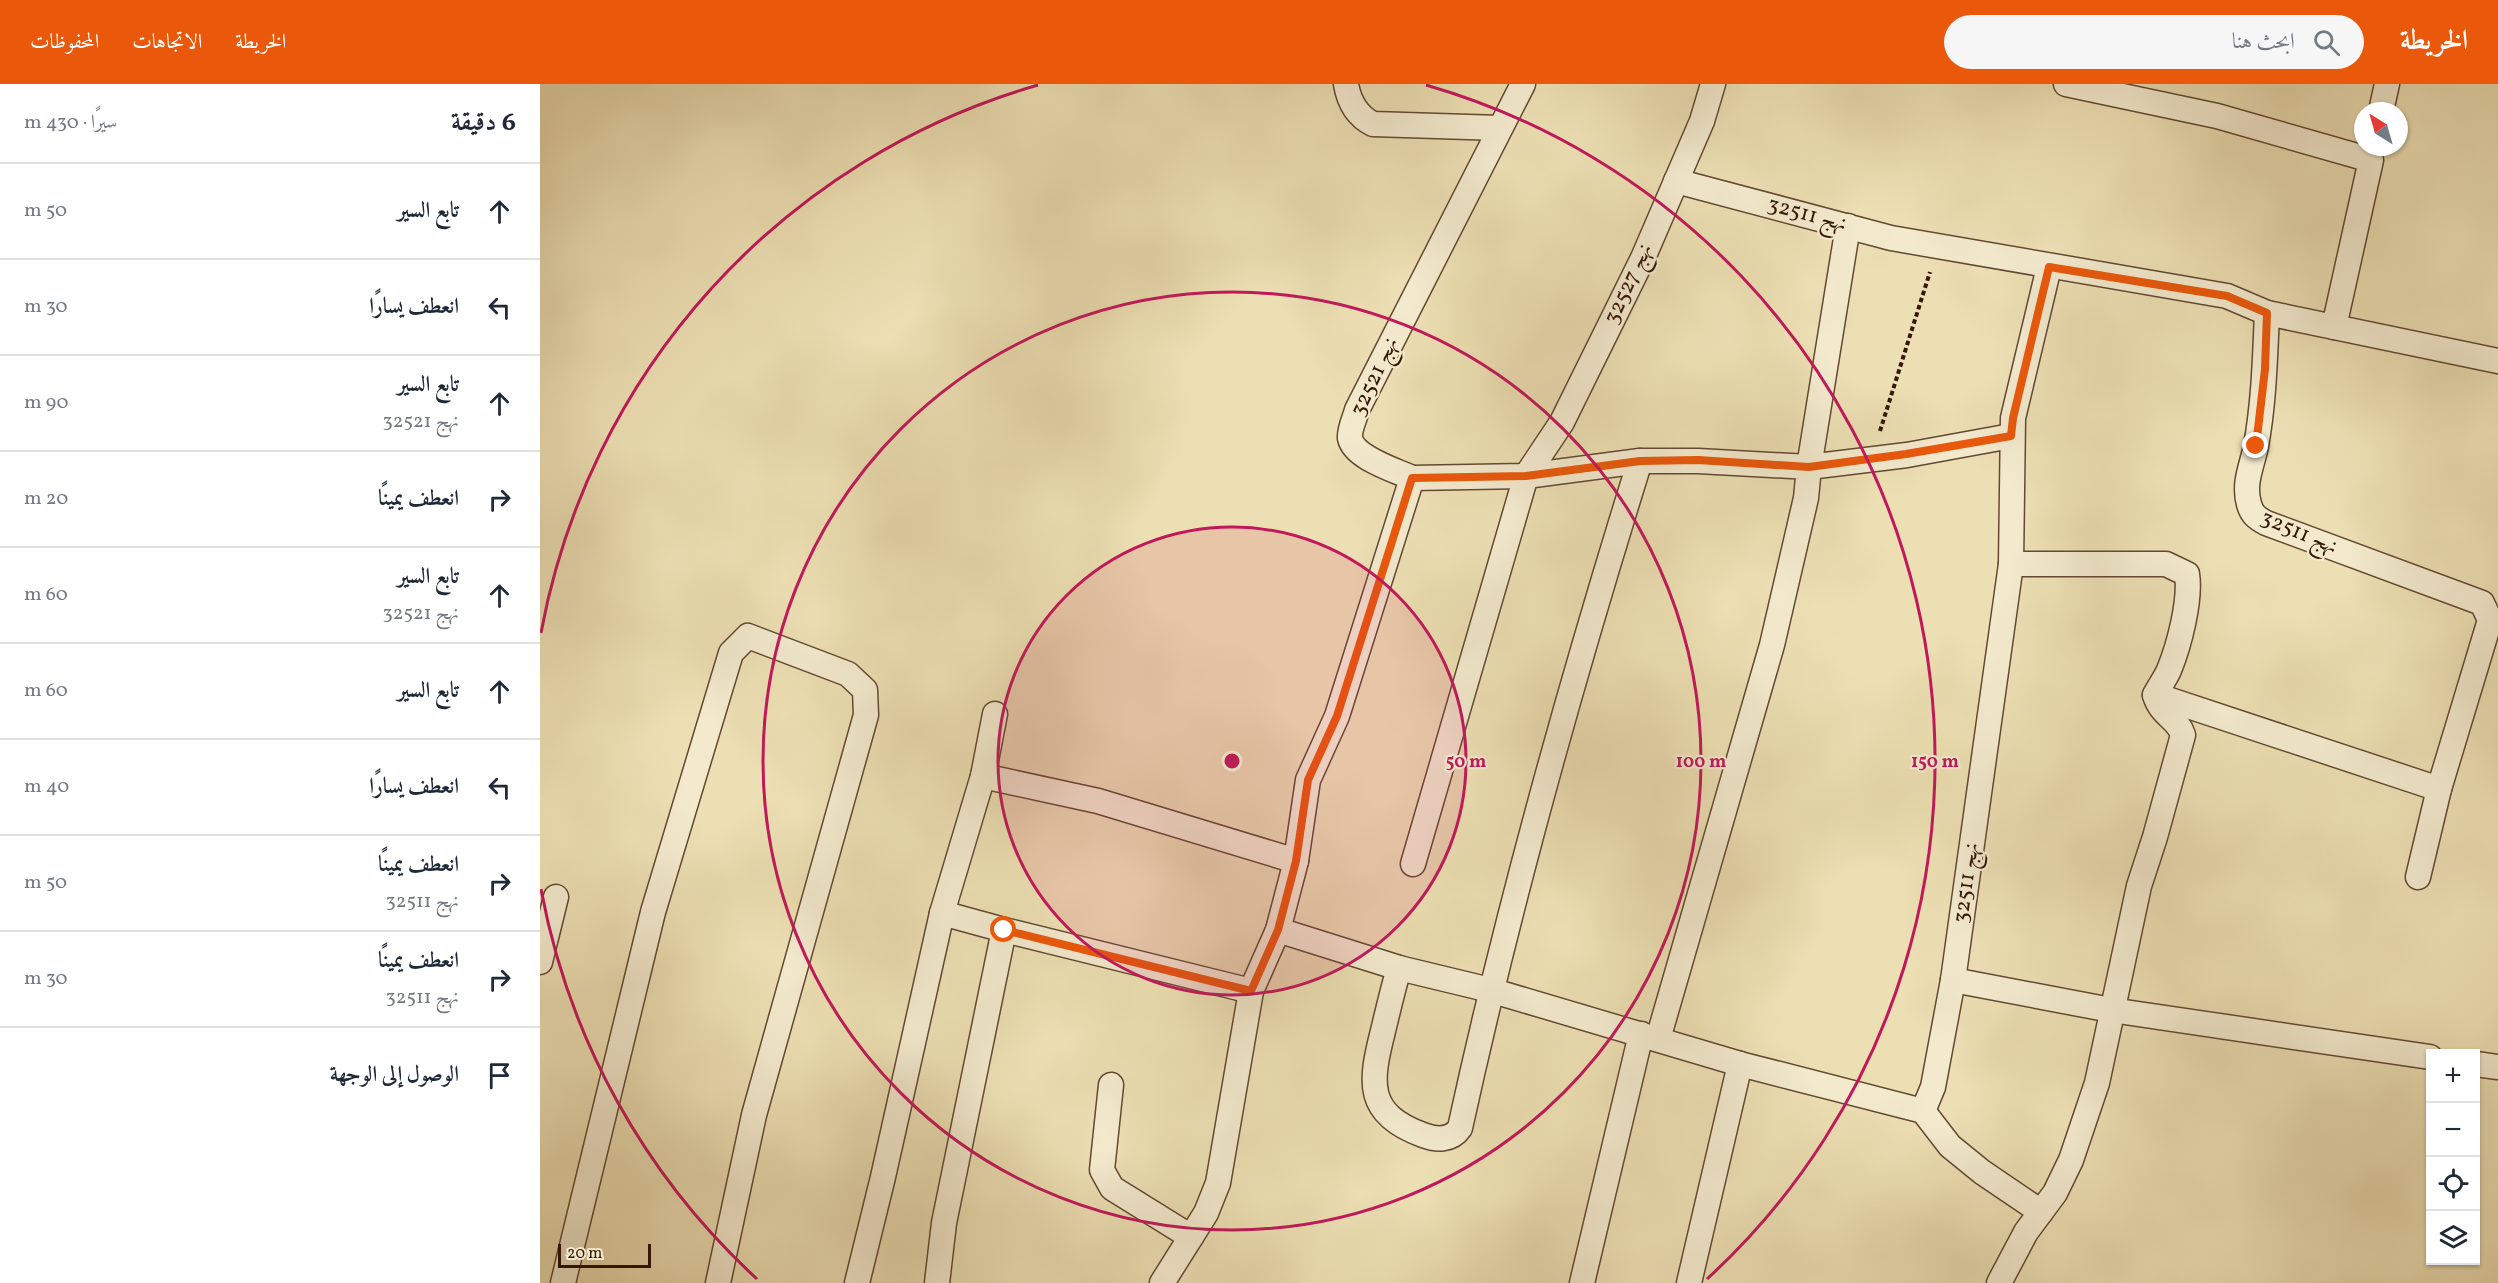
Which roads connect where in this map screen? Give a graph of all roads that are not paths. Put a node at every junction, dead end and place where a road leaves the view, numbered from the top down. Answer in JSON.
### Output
{"nodes":[{"id":1,"x":1346,"y":84,"type":"edge"},
{"id":2,"x":1523,"y":84,"type":"edge"},
{"id":3,"x":1713,"y":84,"type":"edge"},
{"id":4,"x":2066,"y":84,"type":"edge"},
{"id":5,"x":2387,"y":84,"type":"edge"},
{"id":6,"x":2383,"y":102,"type":"edge"},
{"id":7,"x":1500,"y":128,"type":"junction"},
{"id":8,"x":2354,"y":149,"type":"edge"},
{"id":9,"x":2371,"y":156,"type":"edge"},
{"id":10,"x":1676,"y":181,"type":"junction"},
{"id":11,"x":1848,"y":226,"type":"junction"},
{"id":12,"x":2049,"y":267,"type":"junction"},
{"id":13,"x":2267,"y":313,"type":"junction"},
{"id":14,"x":2334,"y":327,"type":"junction"},
{"id":15,"x":2498,"y":361,"type":"edge"},
{"id":16,"x":2011,"y":436,"type":"junction"},
{"id":17,"x":1640,"y":461,"type":"junction"},
{"id":18,"x":1809,"y":467,"type":"junction"},
{"id":19,"x":1526,"y":476,"type":"junction"},
{"id":20,"x":1412,"y":478,"type":"junction"},
{"id":21,"x":2011,"y":564,"type":"junction"},
{"id":22,"x":2490,"y":605,"type":"edge"},
{"id":23,"x":2155,"y":695,"type":"junction"},
{"id":24,"x":995,"y":714,"type":"dead end"},
{"id":25,"x":983,"y":776,"type":"junction"},
{"id":26,"x":2439,"y":789,"type":"junction"},
{"id":27,"x":1296,"y":861,"type":"junction"},
{"id":28,"x":1413,"y":864,"type":"dead end"},
{"id":29,"x":2418,"y":877,"type":"dead end"},
{"id":30,"x":556,"y":897,"type":"dead end"},
{"id":31,"x":942,"y":913,"type":"junction"},
{"id":32,"x":1004,"y":930,"type":"junction"},
{"id":33,"x":1278,"y":930,"type":"junction"},
{"id":34,"x":540,"y":962,"type":"edge"},
{"id":35,"x":1399,"y":968,"type":"junction"},
{"id":36,"x":1953,"y":980,"type":"junction"},
{"id":37,"x":1490,"y":990,"type":"junction"},
{"id":38,"x":1251,"y":991,"type":"junction"},
{"id":39,"x":2111,"y":1010,"type":"junction"},
{"id":40,"x":1650,"y":1037,"type":"junction"},
{"id":41,"x":2426,"y":1056,"type":"edge"},
{"id":42,"x":1740,"y":1064,"type":"junction"},
{"id":43,"x":2480,"y":1065,"type":"edge"},
{"id":44,"x":2498,"y":1067,"type":"edge"},
{"id":45,"x":1111,"y":1085,"type":"dead end"},
{"id":46,"x":1923,"y":1111,"type":"junction"},
{"id":47,"x":2041,"y":1212,"type":"junction"},
{"id":48,"x":1191,"y":1237,"type":"junction"},
{"id":49,"x":562,"y":1283,"type":"edge"},
{"id":50,"x":718,"y":1283,"type":"edge"},
{"id":51,"x":856,"y":1283,"type":"edge"},
{"id":52,"x":937,"y":1283,"type":"edge"},
{"id":53,"x":1162,"y":1283,"type":"edge"},
{"id":54,"x":1582,"y":1283,"type":"edge"},
{"id":55,"x":1689,"y":1283,"type":"edge"},
{"id":56,"x":1999,"y":1283,"type":"edge"}],
"edges":[{"from":1,"to":7,"type":"street"},
{"from":2,"to":7,"type":"street","name":"نهج 32521"},
{"from":3,"to":10,"type":"street","name":"نهج 32527"},
{"from":4,"to":8,"type":"street"},
{"from":5,"to":6,"type":"street"},
{"from":7,"to":20,"type":"street","name":"نهج 32521"},
{"from":9,"to":14,"type":"street"},
{"from":10,"to":11,"type":"street","name":"نهج 32511"},
{"from":10,"to":19,"type":"street","name":"نهج 32527"},
{"from":11,"to":12,"type":"street","name":"نهج 32511"},
{"from":11,"to":18,"type":"street"},
{"from":12,"to":13,"type":"street","name":"نهج 32511"},
{"from":12,"to":16,"type":"street","name":"نهج 32511"},
{"from":13,"to":14,"type":"street"},
{"from":13,"to":22,"type":"street","name":"نهج 32511"},
{"from":14,"to":15,"type":"street"},
{"from":16,"to":18,"type":"street"},
{"from":16,"to":21,"type":"street","name":"نهج 32511"},
{"from":17,"to":18,"type":"street"},
{"from":17,"to":19,"type":"street"},
{"from":17,"to":37,"type":"street"},
{"from":18,"to":40,"type":"street"},
{"from":19,"to":20,"type":"street"},
{"from":19,"to":28,"type":"street","name":"نهج 32527"},
{"from":20,"to":27,"type":"street"},
{"from":21,"to":23,"type":"street"},
{"from":21,"to":36,"type":"street","name":"نهج 32511"},
{"from":22,"to":26,"type":"street","name":"نهج 32511"},
{"from":23,"to":26,"type":"street"},
{"from":23,"to":39,"type":"street"},
{"from":24,"to":25,"type":"street"},
{"from":25,"to":27,"type":"street"},
{"from":25,"to":31,"type":"street"},
{"from":26,"to":29,"type":"street","name":"نهج 32511"},
{"from":27,"to":33,"type":"street"},
{"from":30,"to":34,"type":"street"},
{"from":31,"to":32,"type":"street"},
{"from":31,"to":51,"type":"street"},
{"from":32,"to":38,"type":"street"},
{"from":32,"to":52,"type":"street"},
{"from":33,"to":35,"type":"street"},
{"from":33,"to":38,"type":"street"},
{"from":35,"to":37,"type":"street"},
{"from":35,"to":37,"type":"street"},
{"from":36,"to":39,"type":"street"},
{"from":36,"to":46,"type":"street","name":"نهج 32511"},
{"from":37,"to":40,"type":"street"},
{"from":38,"to":48,"type":"street"},
{"from":39,"to":41,"type":"street"},
{"from":39,"to":47,"type":"street"},
{"from":40,"to":42,"type":"street"},
{"from":40,"to":54,"type":"street"},
{"from":42,"to":46,"type":"street"},
{"from":42,"to":55,"type":"street"},
{"from":43,"to":44,"type":"street"},
{"from":45,"to":48,"type":"street"},
{"from":46,"to":47,"type":"street"},
{"from":47,"to":56,"type":"street"},
{"from":48,"to":53,"type":"street"},
{"from":49,"to":50,"type":"street"}]}
